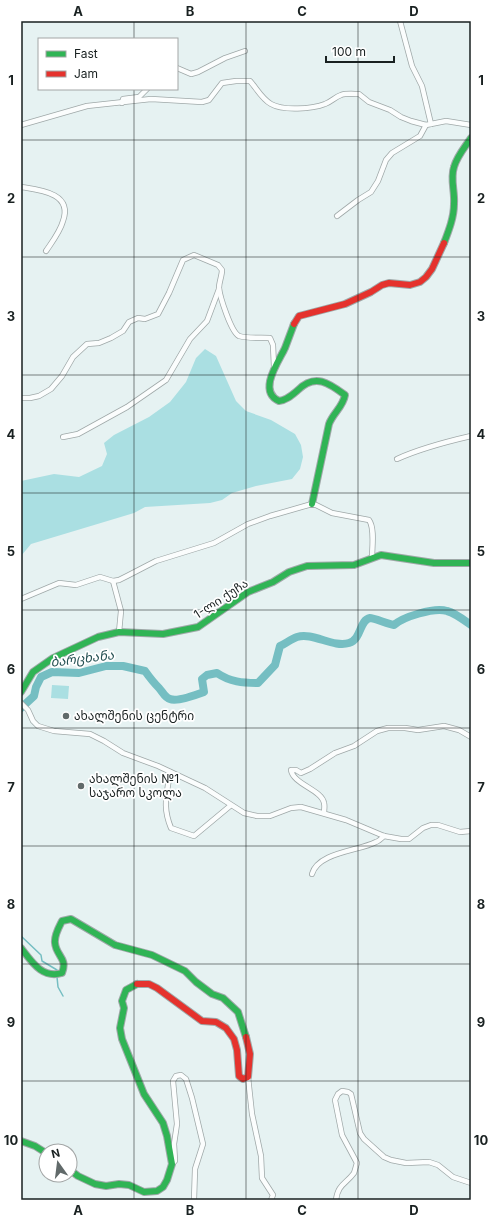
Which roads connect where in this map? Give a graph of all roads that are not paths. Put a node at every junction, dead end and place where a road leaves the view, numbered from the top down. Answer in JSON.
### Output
{"nodes":[{"id":1,"x":400,"y":21,"type":"edge"},
{"id":2,"x":245,"y":52,"type":"dead end"},
{"id":3,"x":178,"y":68,"type":"edge"},
{"id":4,"x":146,"y":90,"type":"edge"},
{"id":5,"x":122,"y":103,"type":"junction"},
{"id":6,"x":428,"y":124,"type":"junction"},
{"id":7,"x":21,"y":125,"type":"edge"},
{"id":8,"x":471,"y":125,"type":"edge"},
{"id":9,"x":471,"y":138,"type":"edge"},
{"id":10,"x":21,"y":187,"type":"edge"},
{"id":11,"x":337,"y":216,"type":"dead end"},
{"id":12,"x":46,"y":251,"type":"dead end"},
{"id":13,"x":219,"y":289,"type":"junction"},
{"id":14,"x":274,"y":368,"type":"junction"},
{"id":15,"x":21,"y":398,"type":"edge"},
{"id":16,"x":471,"y":436,"type":"edge"},
{"id":17,"x":63,"y":437,"type":"dead end"},
{"id":18,"x":398,"y":459,"type":"dead end"},
{"id":19,"x":312,"y":504,"type":"junction"},
{"id":20,"x":372,"y":558,"type":"junction"},
{"id":21,"x":471,"y":563,"type":"edge"},
{"id":22,"x":113,"y":581,"type":"junction"},
{"id":23,"x":21,"y":599,"type":"edge"},
{"id":24,"x":119,"y":632,"type":"junction"},
{"id":25,"x":21,"y":692,"type":"edge"},
{"id":26,"x":23,"y":705,"type":"edge"},
{"id":27,"x":471,"y":737,"type":"edge"},
{"id":28,"x":170,"y":772,"type":"junction"},
{"id":29,"x":230,"y":806,"type":"junction"},
{"id":30,"x":324,"y":813,"type":"junction"},
{"id":31,"x":471,"y":831,"type":"edge"},
{"id":32,"x":384,"y":836,"type":"junction"},
{"id":33,"x":312,"y":874,"type":"dead end"},
{"id":34,"x":21,"y":948,"type":"edge"},
{"id":35,"x":248,"y":1077,"type":"junction"},
{"id":36,"x":21,"y":1140,"type":"edge"},
{"id":37,"x":38,"y":1148,"type":"edge"},
{"id":38,"x":172,"y":1164,"type":"junction"},
{"id":39,"x":78,"y":1176,"type":"edge"},
{"id":40,"x":471,"y":1183,"type":"edge"},
{"id":41,"x":194,"y":1200,"type":"edge"},
{"id":42,"x":271,"y":1200,"type":"edge"},
{"id":43,"x":336,"y":1200,"type":"edge"}],
"edges":[{"from":1,"to":6,"type":"street"},
{"from":2,"to":3,"type":"street"},
{"from":4,"to":5,"type":"street"},
{"from":5,"to":6,"type":"street"},
{"from":5,"to":7,"type":"street"},
{"from":6,"to":8,"type":"street"},
{"from":6,"to":11,"type":"street"},
{"from":9,"to":14,"type":"street"},
{"from":10,"to":12,"type":"street"},
{"from":13,"to":14,"type":"street"},
{"from":13,"to":15,"type":"street"},
{"from":13,"to":17,"type":"street"},
{"from":14,"to":19,"type":"street"},
{"from":16,"to":18,"type":"street"},
{"from":19,"to":20,"type":"street"},
{"from":19,"to":22,"type":"street"},
{"from":20,"to":21,"type":"street","name":"1-ლი ქუჩა"},
{"from":20,"to":24,"type":"street","name":"1-ლი ქუჩა"},
{"from":22,"to":23,"type":"street"},
{"from":22,"to":24,"type":"street"},
{"from":24,"to":25,"type":"street","name":"1-ლი ქუჩა"},
{"from":26,"to":28,"type":"street"},
{"from":27,"to":30,"type":"street"},
{"from":28,"to":29,"type":"street"},
{"from":28,"to":29,"type":"street"},
{"from":29,"to":30,"type":"street"},
{"from":30,"to":32,"type":"street"},
{"from":31,"to":32,"type":"street"},
{"from":32,"to":33,"type":"street"},
{"from":34,"to":35,"type":"street"},
{"from":35,"to":38,"type":"street"},
{"from":35,"to":42,"type":"street"},
{"from":36,"to":37,"type":"street"},
{"from":38,"to":39,"type":"street"},
{"from":38,"to":41,"type":"street"},
{"from":40,"to":43,"type":"street"}]}
